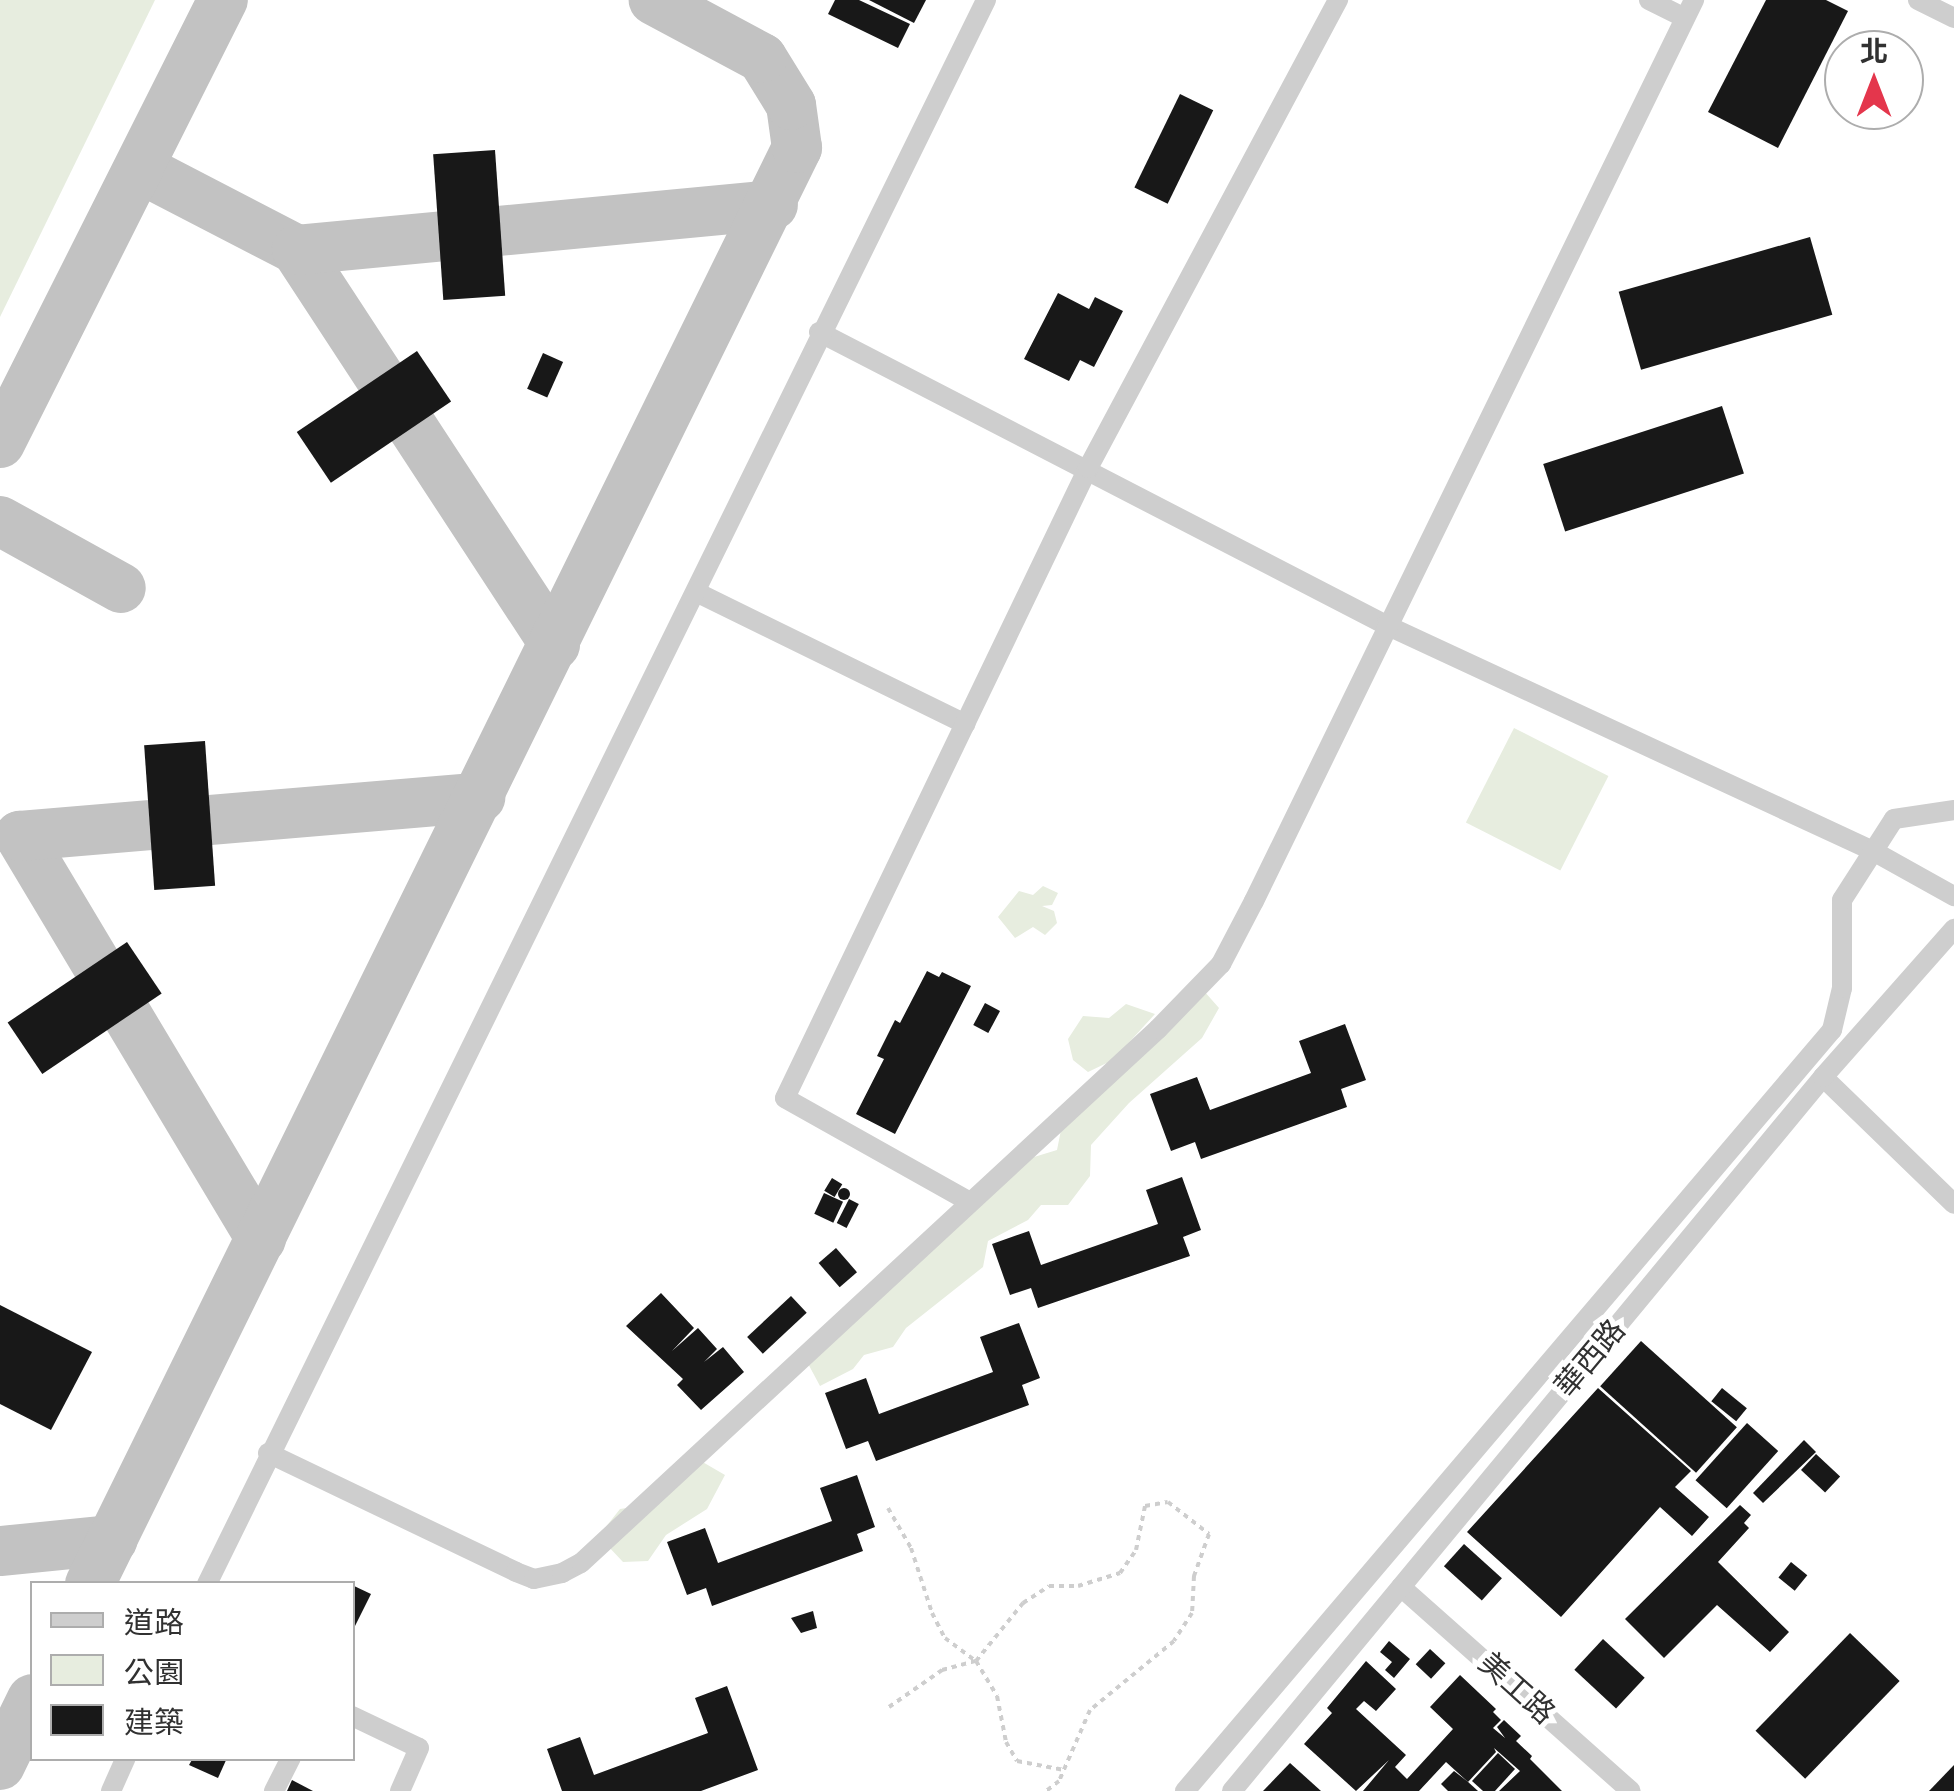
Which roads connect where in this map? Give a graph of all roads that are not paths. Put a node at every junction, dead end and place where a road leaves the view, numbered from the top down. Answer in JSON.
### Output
{"nodes":[{"id":1,"x":986,"y":0,"type":"edge"},
{"id":2,"x":1338,"y":0,"type":"edge"},
{"id":3,"x":1649,"y":0,"type":"edge"},
{"id":4,"x":1918,"y":0,"type":"edge"},
{"id":5,"x":1690,"y":9,"type":"edge"},
{"id":6,"x":1954,"y":18,"type":"edge"},
{"id":7,"x":820,"y":332,"type":"junction"},
{"id":8,"x":1088,"y":468,"type":"junction"},
{"id":9,"x":696,"y":592,"type":"junction"},
{"id":10,"x":1386,"y":625,"type":"junction"},
{"id":11,"x":965,"y":724,"type":"junction"},
{"id":12,"x":1954,"y":810,"type":"edge"},
{"id":13,"x":1874,"y":851,"type":"junction"},
{"id":14,"x":1954,"y":896,"type":"edge"},
{"id":15,"x":1954,"y":929,"type":"edge"},
{"id":16,"x":1824,"y":1076,"type":"junction"},
{"id":17,"x":970,"y":1202,"type":"junction"},
{"id":18,"x":1954,"y":1204,"type":"edge"},
{"id":19,"x":268,"y":1452,"type":"junction"},
{"id":20,"x":208,"y":1581,"type":"edge"},
{"id":21,"x":1402,"y":1587,"type":"junction"},
{"id":22,"x":355,"y":1717,"type":"edge"},
{"id":23,"x":125,"y":1761,"type":"edge"},
{"id":24,"x":289,"y":1761,"type":"edge"},
{"id":25,"x":110,"y":1791,"type":"edge"},
{"id":26,"x":274,"y":1791,"type":"edge"},
{"id":27,"x":400,"y":1791,"type":"edge"},
{"id":28,"x":1185,"y":1791,"type":"edge"},
{"id":29,"x":1232,"y":1791,"type":"edge"},
{"id":30,"x":1631,"y":1791,"type":"edge"}],
"edges":[{"from":1,"to":7,"type":"street"},
{"from":2,"to":8,"type":"street"},
{"from":3,"to":5,"type":"street"},
{"from":4,"to":6,"type":"street"},
{"from":5,"to":10,"type":"street"},
{"from":7,"to":8,"type":"street"},
{"from":7,"to":9,"type":"street"},
{"from":8,"to":10,"type":"street"},
{"from":8,"to":11,"type":"street"},
{"from":9,"to":11,"type":"street"},
{"from":9,"to":19,"type":"street"},
{"from":10,"to":13,"type":"street"},
{"from":10,"to":17,"type":"street"},
{"from":11,"to":17,"type":"street"},
{"from":12,"to":13,"type":"street"},
{"from":13,"to":14,"type":"street"},
{"from":13,"to":28,"type":"street"},
{"from":15,"to":16,"type":"street","name":"華西路"},
{"from":16,"to":18,"type":"street"},
{"from":16,"to":21,"type":"street","name":"華西路"},
{"from":17,"to":19,"type":"street"},
{"from":19,"to":20,"type":"street"},
{"from":21,"to":29,"type":"street","name":"華西路"},
{"from":21,"to":30,"type":"street","name":"美工路"},
{"from":22,"to":27,"type":"street"},
{"from":23,"to":25,"type":"street"},
{"from":24,"to":26,"type":"street"}]}
